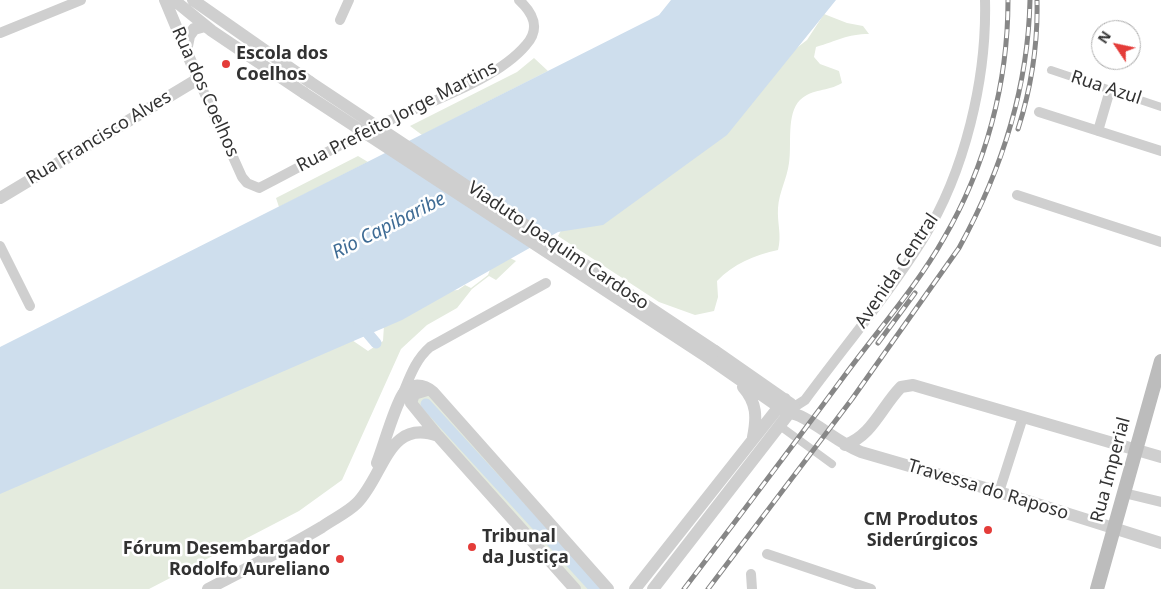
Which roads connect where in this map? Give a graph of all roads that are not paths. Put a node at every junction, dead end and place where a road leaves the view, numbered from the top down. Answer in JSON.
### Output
{"nodes":[{"id":1,"x":82,"y":0,"type":"edge"},
{"id":2,"x":165,"y":0,"type":"edge"},
{"id":3,"x":174,"y":0,"type":"edge"},
{"id":4,"x":193,"y":0,"type":"edge"},
{"id":5,"x":349,"y":0,"type":"edge"},
{"id":6,"x":985,"y":0,"type":"edge"},
{"id":7,"x":520,"y":1,"type":"edge"},
{"id":8,"x":340,"y":20,"type":"dead end"},
{"id":9,"x":212,"y":30,"type":"junction"},
{"id":10,"x":0,"y":33,"type":"edge"},
{"id":11,"x":188,"y":54,"type":"junction"},
{"id":12,"x":1051,"y":70,"type":"dead end"},
{"id":13,"x":198,"y":79,"type":"junction"},
{"id":14,"x":307,"y":88,"type":"junction"},
{"id":15,"x":1110,"y":90,"type":"junction"},
{"id":16,"x":179,"y":91,"type":"junction"},
{"id":17,"x":1161,"y":107,"type":"edge"},
{"id":18,"x":1039,"y":112,"type":"dead end"},
{"id":19,"x":1098,"y":131,"type":"junction"},
{"id":20,"x":1161,"y":151,"type":"edge"},
{"id":21,"x":247,"y":183,"type":"joint"},
{"id":22,"x":1017,"y":195,"type":"dead end"},
{"id":23,"x":0,"y":198,"type":"edge"},
{"id":24,"x":1161,"y":242,"type":"edge"},
{"id":25,"x":0,"y":246,"type":"edge"},
{"id":26,"x":546,"y":283,"type":"dead end"},
{"id":27,"x":30,"y":306,"type":"dead end"},
{"id":28,"x":712,"y":355,"type":"junction"},
{"id":29,"x":1161,"y":361,"type":"edge"},
{"id":30,"x":726,"y":372,"type":"junction"},
{"id":31,"x":432,"y":390,"type":"junction"},
{"id":32,"x":403,"y":393,"type":"junction"},
{"id":33,"x":789,"y":409,"type":"junction"},
{"id":34,"x":1023,"y":417,"type":"junction"},
{"id":35,"x":780,"y":426,"type":"junction"},
{"id":36,"x":438,"y":436,"type":"junction"},
{"id":37,"x":752,"y":440,"type":"junction"},
{"id":38,"x":845,"y":445,"type":"junction"},
{"id":39,"x":1136,"y":450,"type":"junction"},
{"id":40,"x":1161,"y":457,"type":"edge"},
{"id":41,"x":832,"y":464,"type":"dead end"},
{"id":42,"x":369,"y":487,"type":"junction"},
{"id":43,"x":999,"y":492,"type":"junction"},
{"id":44,"x":1124,"y":493,"type":"junction"},
{"id":45,"x":1161,"y":502,"type":"edge"},
{"id":46,"x":1115,"y":530,"type":"junction"},
{"id":47,"x":1161,"y":543,"type":"edge"},
{"id":48,"x":767,"y":554,"type":"dead end"},
{"id":49,"x":751,"y":574,"type":"dead end"},
{"id":50,"x":208,"y":589,"type":"edge"},
{"id":51,"x":575,"y":589,"type":"edge"},
{"id":52,"x":608,"y":589,"type":"edge"},
{"id":53,"x":635,"y":589,"type":"edge"},
{"id":54,"x":654,"y":589,"type":"edge"},
{"id":55,"x":752,"y":589,"type":"edge"},
{"id":56,"x":870,"y":589,"type":"edge"},
{"id":57,"x":1097,"y":589,"type":"edge"}],
"edges":[{"from":1,"to":10,"type":"street"},
{"from":2,"to":11,"type":"street","name":"Rua dos Coelhos"},
{"from":3,"to":9,"type":"street"},
{"from":4,"to":14,"type":"street"},
{"from":5,"to":8,"type":"street"},
{"from":6,"to":33,"type":"street","name":"Avenida Central"},
{"from":7,"to":21,"type":"street","name":"Rua Prefeito Jorge Martins"},
{"from":9,"to":11,"type":"street"},
{"from":9,"to":14,"type":"street"},
{"from":11,"to":13,"type":"street","name":"Rua dos Coelhos"},
{"from":11,"to":16,"type":"street"},
{"from":12,"to":15,"type":"street","name":"Rua Azul"},
{"from":13,"to":16,"type":"street","name":"Rua Francisco Alves"},
{"from":13,"to":21,"type":"street","name":"Rua dos Coelhos"},
{"from":14,"to":28,"type":"street","name":"Viaduto Joaquim Cardoso","bridge":true},
{"from":15,"to":17,"type":"street","name":"Rua Azul"},
{"from":15,"to":19,"type":"street"},
{"from":16,"to":23,"type":"street","name":"Rua Francisco Alves"},
{"from":18,"to":19,"type":"street"},
{"from":19,"to":20,"type":"street"},
{"from":22,"to":24,"type":"street"},
{"from":25,"to":27,"type":"street"},
{"from":26,"to":32,"type":"street"},
{"from":28,"to":30,"type":"street","name":"Viaduto Joaquim Cardoso"},
{"from":28,"to":33,"type":"street","name":"Viaduto Joaquim Cardoso"},
{"from":29,"to":39,"type":"main road","name":"Rua Imperial"},
{"from":30,"to":33,"type":"street","name":"Viaduto Joaquim Cardoso"},
{"from":30,"to":37,"type":"street"},
{"from":31,"to":32,"type":"street"},
{"from":31,"to":36,"type":"street"},
{"from":31,"to":52,"type":"street"},
{"from":32,"to":42,"type":"street"},
{"from":33,"to":35,"type":"street"},
{"from":33,"to":37,"type":"street"},
{"from":33,"to":38,"type":"street","name":"Viaduto Joaquim Cardoso"},
{"from":34,"to":38,"type":"street"},
{"from":34,"to":39,"type":"street"},
{"from":34,"to":43,"type":"street"},
{"from":35,"to":41,"type":"street"},
{"from":35,"to":54,"type":"street"},
{"from":36,"to":42,"type":"street"},
{"from":36,"to":51,"type":"street"},
{"from":37,"to":53,"type":"street"},
{"from":38,"to":43,"type":"street","name":"Travessa do Raposo"},
{"from":39,"to":40,"type":"street"},
{"from":39,"to":44,"type":"main road","name":"Rua Imperial"},
{"from":42,"to":50,"type":"street"},
{"from":43,"to":46,"type":"street","name":"Travessa do Raposo"},
{"from":44,"to":45,"type":"street"},
{"from":44,"to":46,"type":"main road","name":"Rua Imperial"},
{"from":46,"to":47,"type":"street","name":"Travessa do Raposo"},
{"from":46,"to":57,"type":"main road","name":"Rua Imperial"},
{"from":48,"to":56,"type":"street"},
{"from":49,"to":55,"type":"street"}]}
